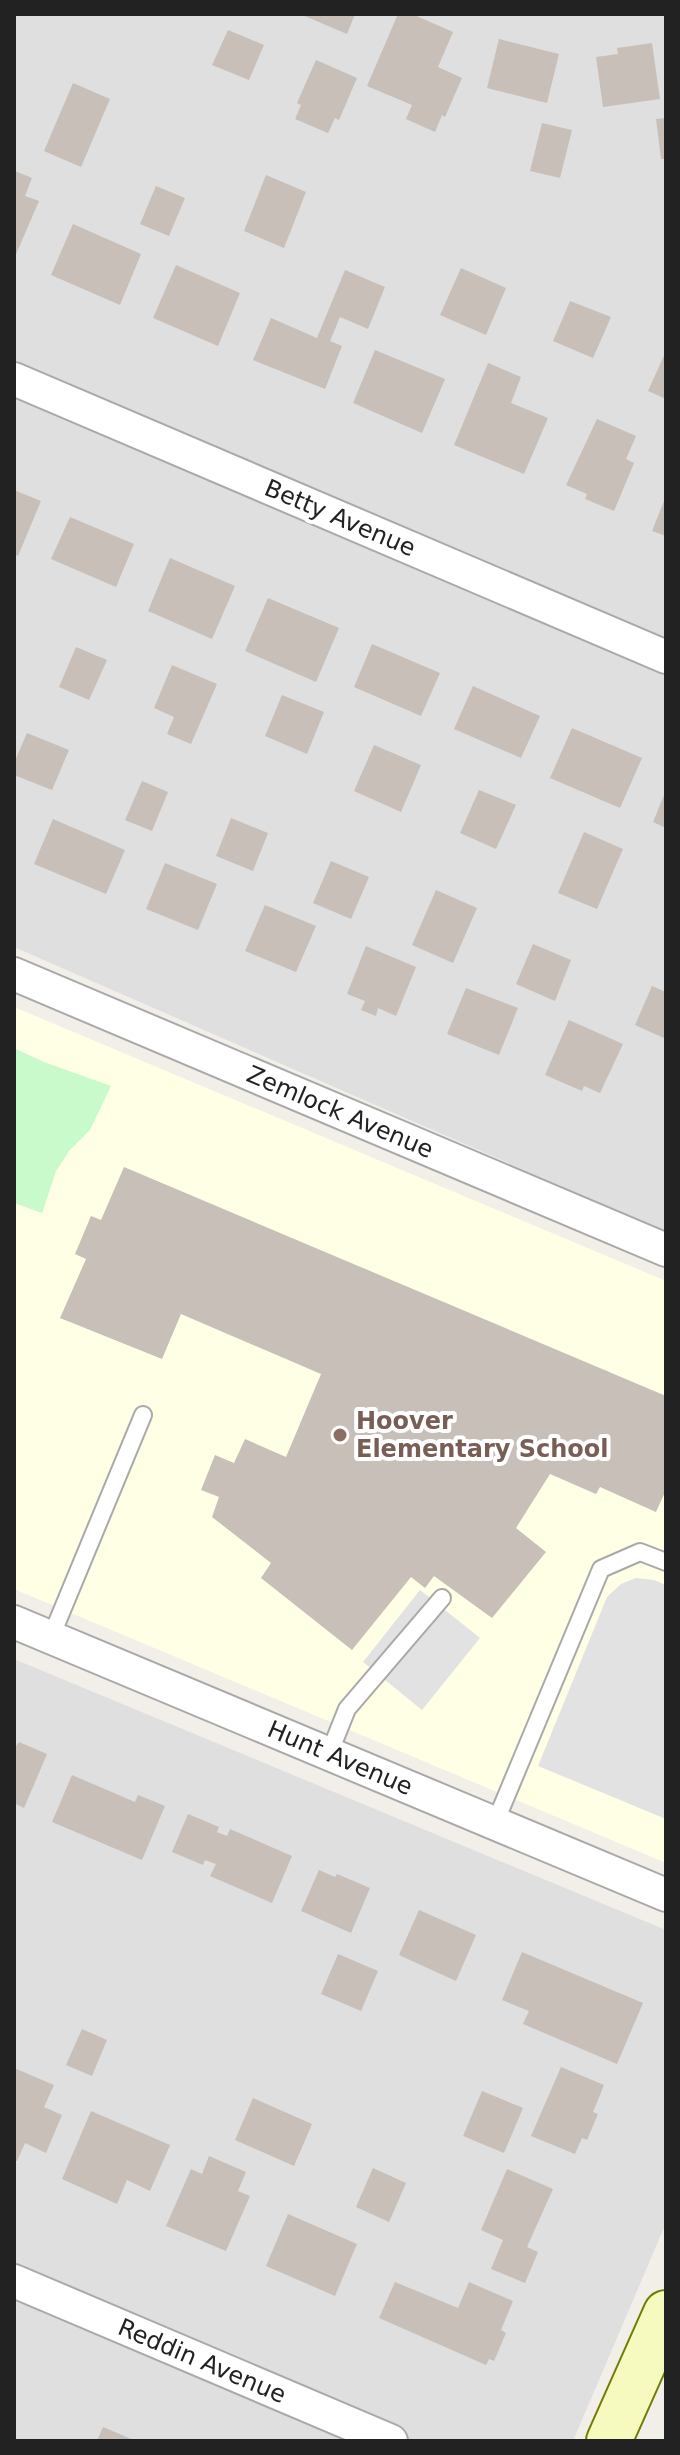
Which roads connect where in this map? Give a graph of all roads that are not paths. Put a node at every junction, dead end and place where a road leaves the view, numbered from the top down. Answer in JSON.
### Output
{"nodes":[{"id":1,"x":14,"y":379,"type":"edge"},
{"id":2,"x":666,"y":657,"type":"edge"},
{"id":3,"x":14,"y":974,"type":"edge"},
{"id":4,"x":666,"y":1250,"type":"edge"},
{"id":5,"x":143,"y":1415,"type":"dead end"},
{"id":6,"x":666,"y":1562,"type":"edge"},
{"id":7,"x":442,"y":1598,"type":"dead end"},
{"id":8,"x":14,"y":1622,"type":"edge"},
{"id":9,"x":51,"y":1637,"type":"junction"},
{"id":10,"x":329,"y":1754,"type":"junction"},
{"id":11,"x":495,"y":1823,"type":"junction"},
{"id":12,"x":666,"y":1895,"type":"edge"},
{"id":13,"x":14,"y":2281,"type":"edge"},
{"id":14,"x":666,"y":2313,"type":"edge"},
{"id":15,"x":391,"y":2441,"type":"edge"},
{"id":16,"x":609,"y":2441,"type":"edge"}],
"edges":[{"from":1,"to":2,"type":"street","name":"Betty Avenue"},
{"from":3,"to":4,"type":"street","name":"Zemlock Avenue"},
{"from":5,"to":9,"type":"lane"},
{"from":6,"to":11,"type":"lane"},
{"from":7,"to":10,"type":"lane"},
{"from":8,"to":9,"type":"street","name":"Hunt Avenue"},
{"from":9,"to":10,"type":"street","name":"Hunt Avenue"},
{"from":10,"to":11,"type":"street","name":"Hunt Avenue"},
{"from":11,"to":12,"type":"street","name":"Hunt Avenue"},
{"from":13,"to":15,"type":"street","name":"Reddin Avenue"},
{"from":14,"to":16,"type":"main road"}]}
